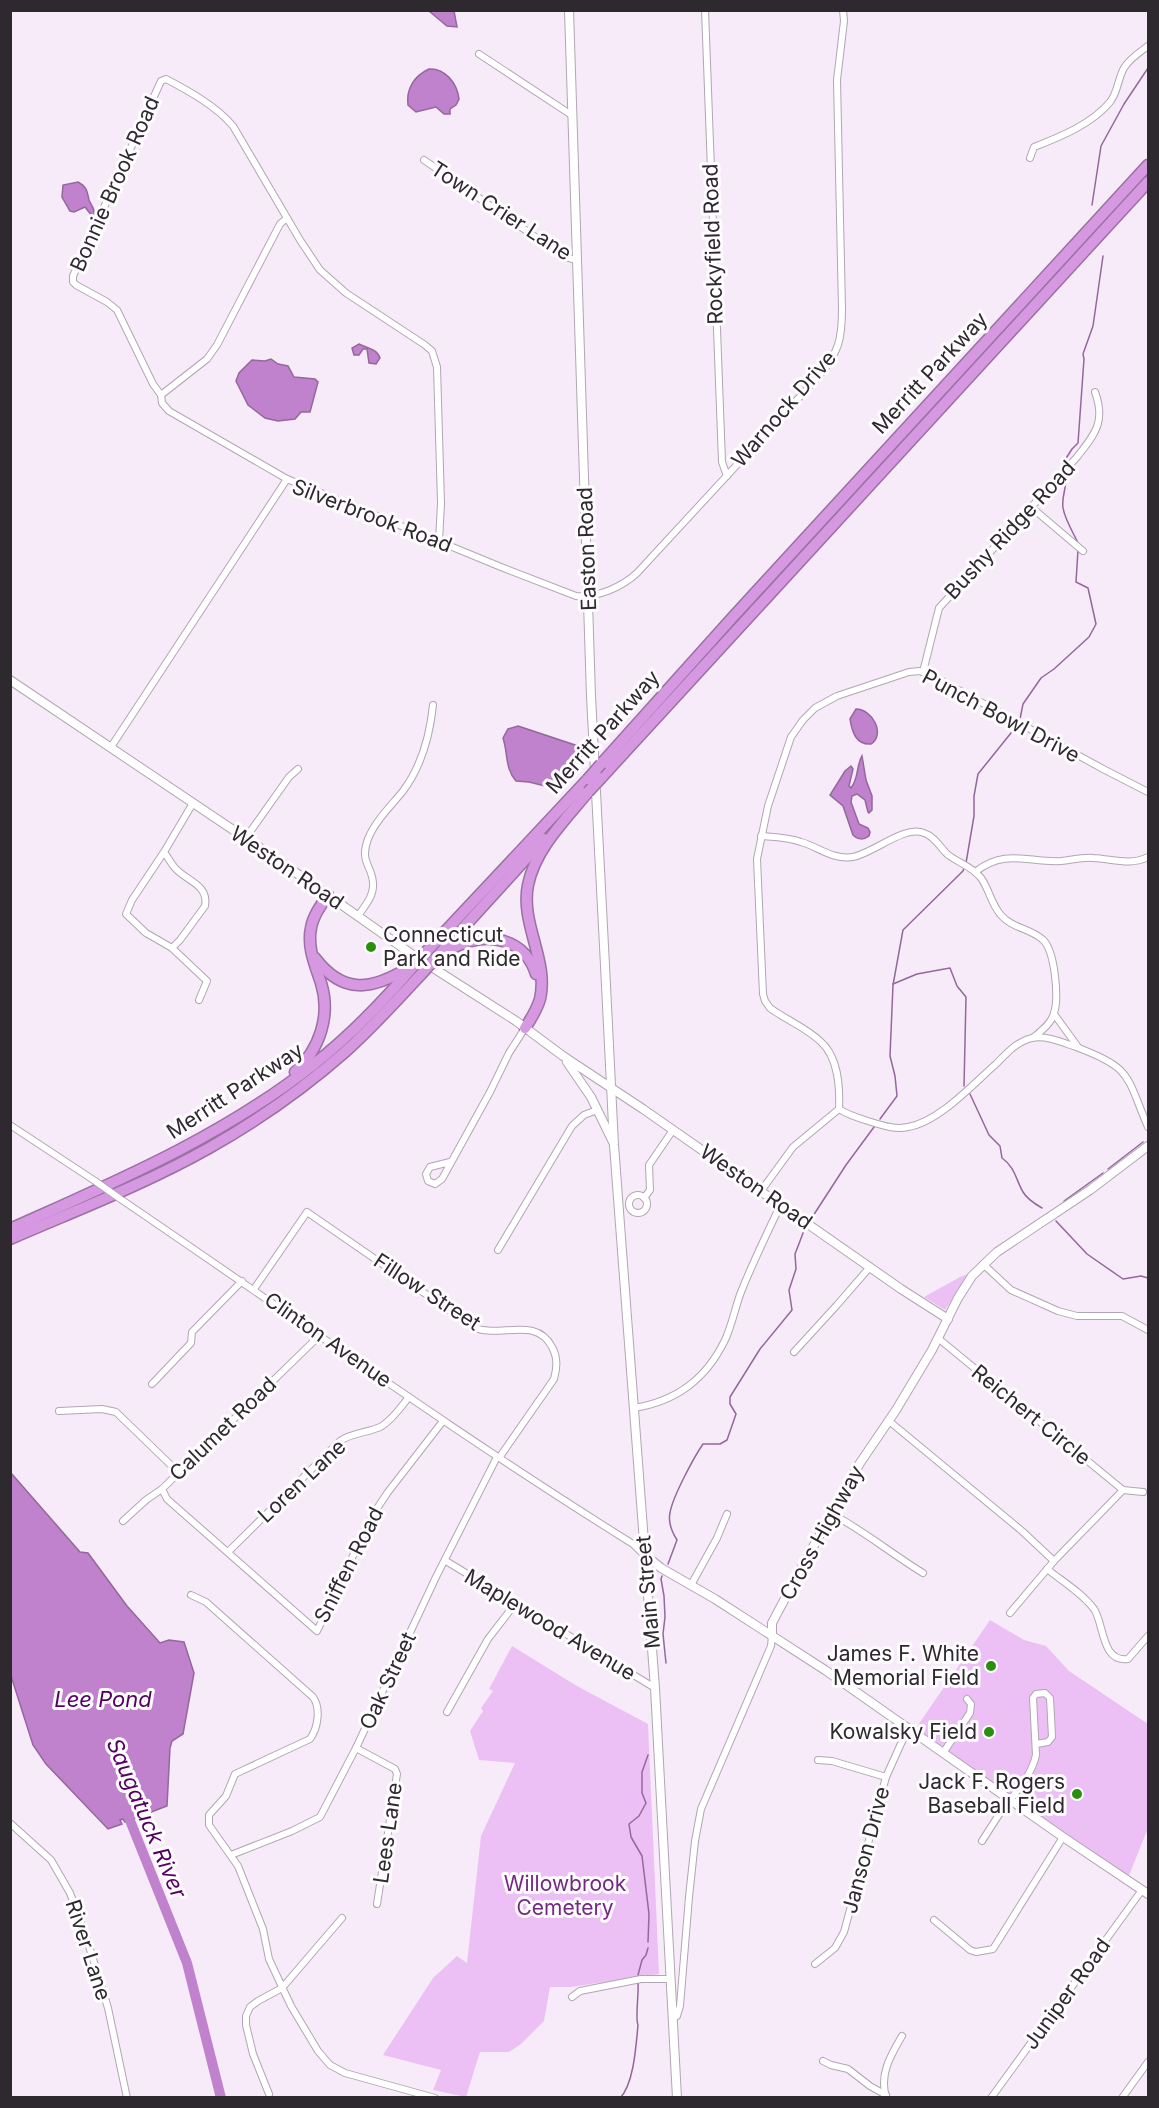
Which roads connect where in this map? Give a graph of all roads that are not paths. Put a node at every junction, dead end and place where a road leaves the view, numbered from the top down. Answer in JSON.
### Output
{"nodes":[{"id":1,"x":569,"y":10,"type":"edge"},
{"id":2,"x":705,"y":10,"type":"edge"},
{"id":3,"x":843,"y":10,"type":"edge"},
{"id":4,"x":1149,"y":46,"type":"edge"},
{"id":5,"x":478,"y":54,"type":"dead end"},
{"id":6,"x":573,"y":117,"type":"junction"},
{"id":7,"x":1030,"y":158,"type":"dead end"},
{"id":8,"x":426,"y":161,"type":"dead end"},
{"id":9,"x":1149,"y":165,"type":"edge"},
{"id":10,"x":1149,"y":182,"type":"edge"},
{"id":11,"x":287,"y":218,"type":"junction"},
{"id":12,"x":578,"y":261,"type":"junction"},
{"id":13,"x":1095,"y":392,"type":"dead end"},
{"id":14,"x":161,"y":395,"type":"junction"},
{"id":15,"x":727,"y":476,"type":"junction"},
{"id":16,"x":287,"y":479,"type":"junction"},
{"id":17,"x":1030,"y":507,"type":"junction"},
{"id":18,"x":439,"y":542,"type":"junction"},
{"id":19,"x":1083,"y":551,"type":"dead end"},
{"id":20,"x":588,"y":596,"type":"junction"},
{"id":21,"x":923,"y":672,"type":"junction"},
{"id":22,"x":10,"y":680,"type":"edge"},
{"id":23,"x":433,"y":705,"type":"dead end"},
{"id":24,"x":111,"y":747,"type":"junction"},
{"id":25,"x":298,"y":769,"type":"dead end"},
{"id":26,"x":588,"y":792,"type":"junction"},
{"id":27,"x":1149,"y":792,"type":"edge"},
{"id":28,"x":193,"y":803,"type":"junction"},
{"id":29,"x":761,"y":836,"type":"junction"},
{"id":30,"x":245,"y":838,"type":"junction"},
{"id":31,"x":165,"y":852,"type":"junction"},
{"id":32,"x":1149,"y":857,"type":"edge"},
{"id":33,"x":974,"y":871,"type":"junction"},
{"id":34,"x":328,"y":895,"type":"junction"},
{"id":35,"x":358,"y":916,"type":"junction"},
{"id":36,"x":172,"y":948,"type":"junction"},
{"id":37,"x":312,"y":953,"type":"junction"},
{"id":38,"x":429,"y":957,"type":"junction"},
{"id":39,"x":421,"y":967,"type":"junction"},
{"id":40,"x":541,"y":990,"type":"junction"},
{"id":41,"x":199,"y":1000,"type":"dead end"},
{"id":42,"x":1054,"y":1014,"type":"junction"},
{"id":43,"x":525,"y":1028,"type":"junction"},
{"id":44,"x":1034,"y":1037,"type":"junction"},
{"id":45,"x":1078,"y":1048,"type":"junction"},
{"id":46,"x":563,"y":1056,"type":"junction"},
{"id":47,"x":611,"y":1088,"type":"junction"},
{"id":48,"x":839,"y":1109,"type":"junction"},
{"id":49,"x":597,"y":1110,"type":"junction"},
{"id":50,"x":230,"y":1122,"type":"junction"},
{"id":51,"x":10,"y":1125,"type":"edge"},
{"id":52,"x":1149,"y":1126,"type":"edge"},
{"id":53,"x":674,"y":1130,"type":"junction"},
{"id":54,"x":614,"y":1145,"type":"junction"},
{"id":55,"x":1149,"y":1146,"type":"edge"},
{"id":56,"x":450,"y":1162,"type":"dead end"},
{"id":57,"x":761,"y":1191,"type":"junction"},
{"id":58,"x":644,"y":1198,"type":"dead end"},
{"id":59,"x":781,"y":1204,"type":"junction"},
{"id":60,"x":10,"y":1229,"type":"edge"},
{"id":61,"x":10,"y":1239,"type":"edge"},
{"id":62,"x":498,"y":1250,"type":"dead end"},
{"id":63,"x":983,"y":1264,"type":"junction"},
{"id":64,"x":870,"y":1267,"type":"junction"},
{"id":65,"x":242,"y":1281,"type":"junction"},
{"id":66,"x":254,"y":1289,"type":"junction"},
{"id":67,"x":948,"y":1319,"type":"junction"},
{"id":68,"x":1149,"y":1330,"type":"edge"},
{"id":69,"x":320,"y":1335,"type":"junction"},
{"id":70,"x":939,"y":1339,"type":"junction"},
{"id":71,"x":794,"y":1352,"type":"dead end"},
{"id":72,"x":152,"y":1383,"type":"dead end"},
{"id":73,"x":409,"y":1397,"type":"junction"},
{"id":74,"x":634,"y":1408,"type":"junction"},
{"id":75,"x":59,"y":1411,"type":"dead end"},
{"id":76,"x":444,"y":1421,"type":"junction"},
{"id":77,"x":889,"y":1421,"type":"junction"},
{"id":78,"x":498,"y":1457,"type":"junction"},
{"id":79,"x":178,"y":1472,"type":"junction"},
{"id":80,"x":162,"y":1489,"type":"junction"},
{"id":81,"x":1123,"y":1490,"type":"junction"},
{"id":82,"x":1143,"y":1492,"type":"dead end"},
{"id":83,"x":727,"y":1514,"type":"dead end"},
{"id":84,"x":832,"y":1514,"type":"junction"},
{"id":85,"x":123,"y":1521,"type":"dead end"},
{"id":86,"x":228,"y":1552,"type":"junction"},
{"id":87,"x":645,"y":1555,"type":"junction"},
{"id":88,"x":446,"y":1561,"type":"junction"},
{"id":89,"x":1054,"y":1561,"type":"junction"},
{"id":90,"x":1047,"y":1569,"type":"junction"},
{"id":91,"x":923,"y":1572,"type":"dead end"},
{"id":92,"x":691,"y":1585,"type":"junction"},
{"id":93,"x":191,"y":1595,"type":"dead end"},
{"id":94,"x":514,"y":1604,"type":"junction"},
{"id":95,"x":1010,"y":1613,"type":"dead end"},
{"id":96,"x":772,"y":1636,"type":"junction"},
{"id":97,"x":1149,"y":1636,"type":"edge"},
{"id":98,"x":656,"y":1688,"type":"junction"},
{"id":99,"x":967,"y":1699,"type":"dead end"},
{"id":100,"x":447,"y":1712,"type":"dead end"},
{"id":101,"x":908,"y":1728,"type":"junction"},
{"id":102,"x":1036,"y":1744,"type":"junction"},
{"id":103,"x":356,"y":1748,"type":"junction"},
{"id":104,"x":943,"y":1753,"type":"junction"},
{"id":105,"x":818,"y":1760,"type":"dead end"},
{"id":106,"x":885,"y":1777,"type":"junction"},
{"id":107,"x":1010,"y":1800,"type":"junction"},
{"id":108,"x":10,"y":1823,"type":"edge"},
{"id":109,"x":1063,"y":1837,"type":"junction"},
{"id":110,"x":982,"y":1841,"type":"dead end"},
{"id":111,"x":231,"y":1855,"type":"junction"},
{"id":112,"x":1145,"y":1892,"type":"edge"},
{"id":113,"x":377,"y":1904,"type":"dead end"},
{"id":114,"x":342,"y":1918,"type":"dead end"},
{"id":115,"x":934,"y":1920,"type":"dead end"},
{"id":116,"x":815,"y":1964,"type":"dead end"},
{"id":117,"x":670,"y":1979,"type":"junction"},
{"id":118,"x":282,"y":1988,"type":"junction"},
{"id":119,"x":572,"y":1996,"type":"dead end"},
{"id":120,"x":672,"y":2019,"type":"junction"},
{"id":121,"x":902,"y":2036,"type":"dead end"},
{"id":122,"x":823,"y":2061,"type":"dead end"},
{"id":123,"x":1149,"y":2062,"type":"edge"},
{"id":124,"x":269,"y":2094,"type":"dead end"},
{"id":125,"x":423,"y":2096,"type":"edge"},
{"id":126,"x":886,"y":2096,"type":"edge"},
{"id":127,"x":127,"y":2097,"type":"edge"},
{"id":128,"x":435,"y":2097,"type":"edge"},
{"id":129,"x":677,"y":2097,"type":"edge"},
{"id":130,"x":991,"y":2097,"type":"edge"},
{"id":131,"x":1122,"y":2097,"type":"edge"}],
"edges":[{"from":1,"to":6,"type":"main road","name":"Easton Road"},
{"from":2,"to":15,"type":"street","name":"Rockyfield Road"},
{"from":3,"to":15,"type":"street","name":"Warnock Drive"},
{"from":4,"to":7,"type":"street"},
{"from":5,"to":6,"type":"street"},
{"from":6,"to":12,"type":"main road","name":"Easton Road"},
{"from":8,"to":12,"type":"street","name":"Town Crier Lane"},
{"from":9,"to":38,"type":"highway","name":"Merritt Parkway","bridge":true},
{"from":10,"to":26,"type":"highway","name":"Merritt Parkway","bridge":true},
{"from":11,"to":14,"type":"street"},
{"from":11,"to":14,"type":"street","name":"Bonnie Brook Road"},
{"from":11,"to":18,"type":"street","name":"Bonnie Brook Road"},
{"from":12,"to":20,"type":"main road","name":"Easton Road"},
{"from":13,"to":17,"type":"street","name":"Bushy Ridge Road"},
{"from":14,"to":16,"type":"street","name":"Bonnie Brook Road"},
{"from":15,"to":20,"type":"street","name":"Warnock Drive"},
{"from":16,"to":18,"type":"street","name":"Silverbrook Road"},
{"from":16,"to":24,"type":"street","name":"Silverbrook Road"},
{"from":17,"to":19,"type":"street"},
{"from":17,"to":21,"type":"street","name":"Bushy Ridge Road"},
{"from":18,"to":20,"type":"street","name":"Silverbrook Road"},
{"from":20,"to":47,"type":"main road","name":"Easton Road"},
{"from":21,"to":27,"type":"street","name":"Punch Bowl Drive"},
{"from":21,"to":29,"type":"street","name":"Punch Bowl Drive"},
{"from":22,"to":24,"type":"main road","name":"Weston Road"},
{"from":23,"to":35,"type":"street"},
{"from":24,"to":28,"type":"main road","name":"Weston Road"},
{"from":25,"to":30,"type":"street"},
{"from":26,"to":38,"type":"highway","name":"Merritt Parkway"},
{"from":26,"to":40,"type":"highway"},
{"from":28,"to":30,"type":"main road","name":"Weston Road"},
{"from":28,"to":31,"type":"street"},
{"from":29,"to":33,"type":"street"},
{"from":29,"to":48,"type":"street","name":"Punch Bowl Drive"},
{"from":30,"to":34,"type":"main road","name":"Weston Road"},
{"from":31,"to":36,"type":"street"},
{"from":31,"to":36,"type":"street"},
{"from":32,"to":33,"type":"street"},
{"from":33,"to":42,"type":"street"},
{"from":34,"to":35,"type":"main road","name":"Weston Road"},
{"from":34,"to":37,"type":"highway"},
{"from":35,"to":43,"type":"main road","name":"Weston Road"},
{"from":36,"to":41,"type":"street"},
{"from":37,"to":39,"type":"highway"},
{"from":37,"to":50,"type":"highway"},
{"from":38,"to":39,"type":"highway","name":"Merritt Parkway","bridge":true},
{"from":38,"to":40,"type":"highway"},
{"from":39,"to":50,"type":"highway","name":"Merritt Parkway"},
{"from":39,"to":61,"type":"highway","name":"Merritt Parkway"},
{"from":40,"to":43,"type":"highway"},
{"from":42,"to":44,"type":"street"},
{"from":42,"to":45,"type":"street"},
{"from":43,"to":46,"type":"main road","name":"Weston Road"},
{"from":43,"to":56,"type":"street"},
{"from":44,"to":45,"type":"street"},
{"from":44,"to":48,"type":"street"},
{"from":45,"to":52,"type":"street"},
{"from":46,"to":47,"type":"main road","name":"Weston Road"},
{"from":46,"to":49,"type":"main road","name":"Weston Road"},
{"from":47,"to":53,"type":"main road","name":"Weston Road"},
{"from":47,"to":54,"type":"main road","name":"Main Street"},
{"from":48,"to":57,"type":"street"},
{"from":49,"to":54,"type":"main road","name":"Weston Road"},
{"from":49,"to":62,"type":"street"},
{"from":50,"to":60,"type":"highway","name":"Merritt Parkway"},
{"from":51,"to":65,"type":"street","name":"Clinton Avenue","bridge":true},
{"from":53,"to":57,"type":"main road","name":"Weston Road"},
{"from":53,"to":58,"type":"street"},
{"from":54,"to":74,"type":"main road","name":"Main Street"},
{"from":55,"to":63,"type":"main road","name":"Cross Highway"},
{"from":57,"to":59,"type":"main road","name":"Weston Road"},
{"from":59,"to":64,"type":"main road","name":"Weston Road"},
{"from":59,"to":74,"type":"street"},
{"from":63,"to":67,"type":"main road","name":"Cross Highway"},
{"from":63,"to":68,"type":"street"},
{"from":64,"to":67,"type":"main road","name":"Weston Road"},
{"from":64,"to":71,"type":"street"},
{"from":65,"to":66,"type":"street","name":"Clinton Avenue"},
{"from":65,"to":72,"type":"street"},
{"from":66,"to":69,"type":"street","name":"Clinton Avenue"},
{"from":66,"to":78,"type":"street","name":"Fillow Street"},
{"from":67,"to":70,"type":"main road","name":"Cross Highway"},
{"from":69,"to":73,"type":"street","name":"Clinton Avenue"},
{"from":69,"to":79,"type":"street","name":"Calumet Road"},
{"from":70,"to":77,"type":"main road","name":"Cross Highway"},
{"from":70,"to":81,"type":"street","name":"Reichert Circle"},
{"from":73,"to":76,"type":"street","name":"Clinton Avenue"},
{"from":73,"to":86,"type":"street","name":"Loren Lane"},
{"from":74,"to":87,"type":"main road","name":"Main Street"},
{"from":75,"to":79,"type":"street"},
{"from":76,"to":78,"type":"street","name":"Clinton Avenue"},
{"from":76,"to":86,"type":"street","name":"Sniffen Road"},
{"from":77,"to":84,"type":"main road","name":"Cross Highway"},
{"from":77,"to":89,"type":"street"},
{"from":78,"to":87,"type":"street","name":"Clinton Avenue"},
{"from":78,"to":88,"type":"street","name":"Oak Street"},
{"from":79,"to":80,"type":"street","name":"Calumet Road"},
{"from":80,"to":85,"type":"street","name":"Calumet Road"},
{"from":80,"to":86,"type":"street","name":"Sniffen Road"},
{"from":81,"to":82,"type":"street"},
{"from":81,"to":89,"type":"street"},
{"from":83,"to":92,"type":"street"},
{"from":84,"to":91,"type":"street"},
{"from":84,"to":96,"type":"main road","name":"Cross Highway"},
{"from":87,"to":92,"type":"main road"},
{"from":87,"to":98,"type":"main road","name":"Main Street"},
{"from":88,"to":94,"type":"street","name":"Maplewood Avenue"},
{"from":88,"to":103,"type":"street","name":"Oak Street"},
{"from":89,"to":90,"type":"street"},
{"from":90,"to":95,"type":"street"},
{"from":90,"to":97,"type":"street"},
{"from":92,"to":96,"type":"main road"},
{"from":93,"to":111,"type":"street"},
{"from":94,"to":98,"type":"street","name":"Maplewood Avenue"},
{"from":94,"to":100,"type":"street"},
{"from":96,"to":101,"type":"main road"},
{"from":96,"to":120,"type":"street","name":"Cross Highway"},
{"from":98,"to":117,"type":"main road","name":"Main Street"},
{"from":99,"to":104,"type":"street"},
{"from":101,"to":104,"type":"main road"},
{"from":101,"to":106,"type":"street","name":"Janson Drive"},
{"from":102,"to":102,"type":"street"},
{"from":102,"to":107,"type":"street"},
{"from":103,"to":111,"type":"street","name":"Oak Street"},
{"from":103,"to":113,"type":"street","name":"Lees Lane"},
{"from":104,"to":107,"type":"main road"},
{"from":105,"to":106,"type":"street"},
{"from":106,"to":116,"type":"street","name":"Janson Drive"},
{"from":107,"to":109,"type":"main road"},
{"from":107,"to":110,"type":"street"},
{"from":108,"to":127,"type":"street","name":"River Lane"},
{"from":109,"to":112,"type":"main road"},
{"from":109,"to":115,"type":"street"},
{"from":111,"to":118,"type":"street"},
{"from":112,"to":130,"type":"street","name":"Juniper Road"},
{"from":114,"to":118,"type":"street"},
{"from":117,"to":119,"type":"street"},
{"from":117,"to":120,"type":"main road","name":"Main Street"},
{"from":118,"to":124,"type":"street"},
{"from":118,"to":125,"type":"street"},
{"from":120,"to":129,"type":"main road","name":"Main Street"},
{"from":121,"to":126,"type":"street"},
{"from":122,"to":126,"type":"street"},
{"from":123,"to":131,"type":"street"},
{"from":125,"to":128,"type":"street"}]}
